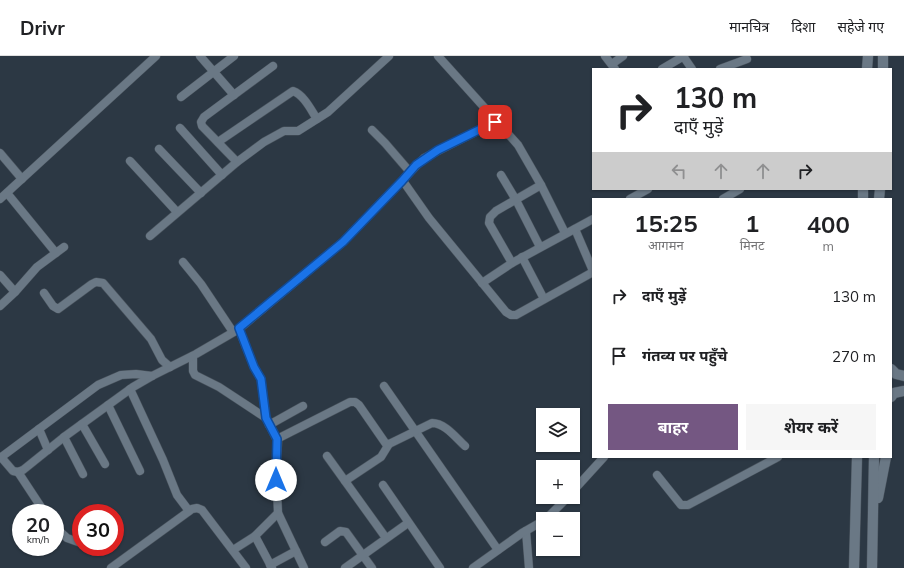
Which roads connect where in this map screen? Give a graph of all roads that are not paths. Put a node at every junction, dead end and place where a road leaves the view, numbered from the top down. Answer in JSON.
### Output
{"nodes":[{"id":1,"x":156,"y":56,"type":"edge"},
{"id":2,"x":200,"y":56,"type":"edge"},
{"id":3,"x":234,"y":56,"type":"edge"},
{"id":4,"x":388,"y":56,"type":"edge"},
{"id":5,"x":438,"y":56,"type":"edge"},
{"id":6,"x":605,"y":56,"type":"edge"},
{"id":7,"x":623,"y":56,"type":"edge"},
{"id":8,"x":684,"y":56,"type":"edge"},
{"id":9,"x":868,"y":56,"type":"edge"},
{"id":10,"x":883,"y":56,"type":"edge"},
{"id":11,"x":747,"y":59,"type":"dead end"},
{"id":12,"x":273,"y":66,"type":"dead end"},
{"id":13,"x":613,"y":67,"type":"edge"},
{"id":14,"x":664,"y":68,"type":"edge"},
{"id":15,"x":691,"y":68,"type":"edge"},
{"id":16,"x":723,"y":68,"type":"edge"},
{"id":17,"x":867,"y":68,"type":"edge"},
{"id":18,"x":883,"y":68,"type":"edge"},
{"id":19,"x":213,"y":71,"type":"junction"},
{"id":20,"x":234,"y":96,"type":"junction"},
{"id":21,"x":181,"y":97,"type":"dead end"},
{"id":22,"x":317,"y":119,"type":"junction"},
{"id":23,"x":495,"y":122,"type":"junction"},
{"id":24,"x":180,"y":128,"type":"dead end"},
{"id":25,"x":372,"y":130,"type":"dead end"},
{"id":26,"x":218,"y":142,"type":"junction"},
{"id":27,"x":159,"y":149,"type":"dead end"},
{"id":28,"x":0,"y":153,"type":"edge"},
{"id":29,"x":130,"y":161,"type":"dead end"},
{"id":30,"x":237,"y":162,"type":"junction"},
{"id":31,"x":410,"y":172,"type":"junction"},
{"id":32,"x":222,"y":175,"type":"junction"},
{"id":33,"x":501,"y":175,"type":"dead end"},
{"id":34,"x":22,"y":179,"type":"junction"},
{"id":35,"x":402,"y":181,"type":"junction"},
{"id":36,"x":541,"y":185,"type":"junction"},
{"id":37,"x":646,"y":190,"type":"edge"},
{"id":38,"x":738,"y":190,"type":"edge"},
{"id":39,"x":7,"y":193,"type":"junction"},
{"id":40,"x":201,"y":193,"type":"junction"},
{"id":41,"x":632,"y":198,"type":"edge"},
{"id":42,"x":725,"y":198,"type":"edge"},
{"id":43,"x":0,"y":199,"type":"edge"},
{"id":44,"x":516,"y":200,"type":"junction"},
{"id":45,"x":177,"y":212,"type":"junction"},
{"id":46,"x":592,"y":220,"type":"edge"},
{"id":47,"x":574,"y":229,"type":"junction"},
{"id":48,"x":565,"y":233,"type":"junction"},
{"id":49,"x":150,"y":236,"type":"dead end"},
{"id":50,"x":64,"y":247,"type":"dead end"},
{"id":51,"x":540,"y":248,"type":"junction"},
{"id":52,"x":56,"y":253,"type":"junction"},
{"id":53,"x":522,"y":257,"type":"junction"},
{"id":54,"x":183,"y":262,"type":"dead end"},
{"id":55,"x":512,"y":263,"type":"junction"},
{"id":56,"x":592,"y":270,"type":"edge"},
{"id":57,"x":592,"y":273,"type":"edge"},
{"id":58,"x":0,"y":274,"type":"edge"},
{"id":59,"x":482,"y":283,"type":"junction"},
{"id":60,"x":15,"y":292,"type":"junction"},
{"id":61,"x":44,"y":293,"type":"dead end"},
{"id":62,"x":544,"y":298,"type":"junction"},
{"id":63,"x":0,"y":306,"type":"edge"},
{"id":64,"x":236,"y":330,"type":"junction"},
{"id":65,"x":193,"y":356,"type":"junction"},
{"id":66,"x":170,"y":367,"type":"junction"},
{"id":67,"x":892,"y":370,"type":"edge"},
{"id":68,"x":152,"y":376,"type":"junction"},
{"id":69,"x":904,"y":376,"type":"edge"},
{"id":70,"x":384,"y":386,"type":"dead end"},
{"id":71,"x":130,"y":389,"type":"junction"},
{"id":72,"x":904,"y":391,"type":"edge"},
{"id":73,"x":892,"y":396,"type":"edge"},
{"id":74,"x":108,"y":405,"type":"junction"},
{"id":75,"x":303,"y":406,"type":"dead end"},
{"id":76,"x":268,"y":422,"type":"junction"},
{"id":77,"x":82,"y":424,"type":"junction"},
{"id":78,"x":38,"y":429,"type":"junction"},
{"id":79,"x":416,"y":432,"type":"junction"},
{"id":80,"x":64,"y":437,"type":"junction"},
{"id":81,"x":277,"y":439,"type":"junction"},
{"id":82,"x":389,"y":444,"type":"junction"},
{"id":83,"x":465,"y":446,"type":"dead end"},
{"id":84,"x":48,"y":450,"type":"junction"},
{"id":85,"x":327,"y":456,"type":"dead end"},
{"id":86,"x":1,"y":458,"type":"edge"},
{"id":87,"x":603,"y":458,"type":"edge"},
{"id":88,"x":776,"y":458,"type":"edge"},
{"id":89,"x":857,"y":458,"type":"edge"},
{"id":90,"x":874,"y":458,"type":"edge"},
{"id":91,"x":886,"y":458,"type":"edge"},
{"id":92,"x":105,"y":464,"type":"dead end"},
{"id":93,"x":140,"y":471,"type":"dead end"},
{"id":94,"x":18,"y":472,"type":"junction"},
{"id":95,"x":83,"y":474,"type":"dead end"},
{"id":96,"x":657,"y":475,"type":"dead end"},
{"id":97,"x":345,"y":481,"type":"junction"},
{"id":98,"x":580,"y":483,"type":"edge"},
{"id":99,"x":383,"y":485,"type":"dead end"},
{"id":100,"x":39,"y":504,"type":"edge"},
{"id":101,"x":561,"y":504,"type":"edge"},
{"id":102,"x":189,"y":511,"type":"junction"},
{"id":103,"x":278,"y":512,"type":"junction"},
{"id":104,"x":553,"y":512,"type":"edge"},
{"id":105,"x":873,"y":518,"type":"junction"},
{"id":106,"x":408,"y":523,"type":"junction"},
{"id":107,"x":536,"y":525,"type":"edge"},
{"id":108,"x":526,"y":531,"type":"junction"},
{"id":109,"x":256,"y":536,"type":"junction"},
{"id":110,"x":386,"y":538,"type":"junction"},
{"id":111,"x":325,"y":542,"type":"dead end"},
{"id":112,"x":233,"y":550,"type":"junction"},
{"id":113,"x":498,"y":550,"type":"junction"},
{"id":114,"x":296,"y":552,"type":"junction"},
{"id":115,"x":362,"y":555,"type":"junction"},
{"id":116,"x":271,"y":567,"type":"edge"},
{"id":117,"x":111,"y":568,"type":"edge"},
{"id":118,"x":246,"y":568,"type":"edge"},
{"id":119,"x":304,"y":568,"type":"edge"},
{"id":120,"x":345,"y":568,"type":"edge"},
{"id":121,"x":372,"y":568,"type":"edge"},
{"id":122,"x":440,"y":568,"type":"edge"},
{"id":123,"x":473,"y":568,"type":"edge"},
{"id":124,"x":529,"y":568,"type":"edge"},
{"id":125,"x":854,"y":568,"type":"edge"},
{"id":126,"x":872,"y":568,"type":"edge"}],
"edges":[{"from":1,"to":34,"type":"street"},
{"from":2,"to":19,"type":"street"},
{"from":3,"to":19,"type":"street"},
{"from":4,"to":22,"type":"street"},
{"from":5,"to":23,"type":"street"},
{"from":6,"to":13,"type":"street"},
{"from":7,"to":13,"type":"street"},
{"from":8,"to":14,"type":"street"},
{"from":8,"to":15,"type":"street"},
{"from":9,"to":17,"type":"main road"},
{"from":10,"to":18,"type":"main road"},
{"from":11,"to":16,"type":"street"},
{"from":12,"to":20,"type":"street"},
{"from":19,"to":20,"type":"street"},
{"from":19,"to":21,"type":"street"},
{"from":20,"to":26,"type":"street"},
{"from":22,"to":26,"type":"street"},
{"from":22,"to":30,"type":"street"},
{"from":23,"to":31,"type":"street"},
{"from":23,"to":36,"type":"street"},
{"from":24,"to":32,"type":"street"},
{"from":25,"to":31,"type":"street"},
{"from":26,"to":30,"type":"street"},
{"from":27,"to":40,"type":"street"},
{"from":28,"to":34,"type":"street"},
{"from":29,"to":45,"type":"street"},
{"from":30,"to":32,"type":"street"},
{"from":31,"to":35,"type":"street"},
{"from":32,"to":40,"type":"street"},
{"from":33,"to":44,"type":"street"},
{"from":34,"to":39,"type":"street"},
{"from":35,"to":59,"type":"street"},
{"from":35,"to":64,"type":"street"},
{"from":36,"to":44,"type":"street"},
{"from":36,"to":48,"type":"street"},
{"from":37,"to":41,"type":"street"},
{"from":38,"to":42,"type":"street"},
{"from":39,"to":43,"type":"street"},
{"from":39,"to":52,"type":"street"},
{"from":40,"to":45,"type":"street"},
{"from":44,"to":51,"type":"street"},
{"from":44,"to":55,"type":"street"},
{"from":45,"to":49,"type":"street"},
{"from":46,"to":47,"type":"street"},
{"from":47,"to":48,"type":"street"},
{"from":47,"to":56,"type":"street"},
{"from":48,"to":51,"type":"street"},
{"from":50,"to":52,"type":"street"},
{"from":51,"to":53,"type":"street"},
{"from":52,"to":60,"type":"street"},
{"from":53,"to":55,"type":"street"},
{"from":53,"to":62,"type":"street"},
{"from":54,"to":64,"type":"street"},
{"from":55,"to":59,"type":"street"},
{"from":57,"to":62,"type":"street"},
{"from":58,"to":60,"type":"street"},
{"from":59,"to":62,"type":"street"},
{"from":60,"to":63,"type":"street"},
{"from":61,"to":66,"type":"street"},
{"from":64,"to":65,"type":"street"},
{"from":64,"to":76,"type":"street"},
{"from":65,"to":66,"type":"street"},
{"from":65,"to":76,"type":"street"},
{"from":66,"to":68,"type":"street"},
{"from":67,"to":69,"type":"main road"},
{"from":68,"to":71,"type":"street"},
{"from":68,"to":78,"type":"street"},
{"from":70,"to":79,"type":"street"},
{"from":71,"to":74,"type":"street"},
{"from":71,"to":102,"type":"street"},
{"from":72,"to":73,"type":"main road"},
{"from":74,"to":77,"type":"street"},
{"from":74,"to":93,"type":"street"},
{"from":75,"to":76,"type":"street"},
{"from":76,"to":81,"type":"street"},
{"from":77,"to":80,"type":"street"},
{"from":77,"to":92,"type":"street"},
{"from":78,"to":84,"type":"street"},
{"from":78,"to":86,"type":"street"},
{"from":79,"to":82,"type":"street"},
{"from":79,"to":83,"type":"street"},
{"from":79,"to":113,"type":"street"},
{"from":80,"to":84,"type":"street"},
{"from":80,"to":95,"type":"street"},
{"from":81,"to":82,"type":"street"},
{"from":81,"to":103,"type":"street"},
{"from":82,"to":97,"type":"street"},
{"from":84,"to":94,"type":"street"},
{"from":85,"to":97,"type":"street"},
{"from":86,"to":94,"type":"street"},
{"from":87,"to":98,"type":"street"},
{"from":88,"to":96,"type":"street"},
{"from":89,"to":125,"type":"main road"},
{"from":90,"to":105,"type":"main road"},
{"from":91,"to":105,"type":"main road"},
{"from":94,"to":100,"type":"street"},
{"from":97,"to":110,"type":"street"},
{"from":99,"to":106,"type":"street"},
{"from":101,"to":104,"type":"street"},
{"from":102,"to":112,"type":"street"},
{"from":102,"to":117,"type":"street"},
{"from":103,"to":109,"type":"street"},
{"from":103,"to":114,"type":"street"},
{"from":105,"to":126,"type":"main road"},
{"from":106,"to":110,"type":"street"},
{"from":106,"to":122,"type":"street"},
{"from":107,"to":108,"type":"street"},
{"from":108,"to":113,"type":"street"},
{"from":108,"to":124,"type":"street"},
{"from":109,"to":112,"type":"street"},
{"from":109,"to":116,"type":"street"},
{"from":110,"to":115,"type":"street"},
{"from":111,"to":115,"type":"street"},
{"from":112,"to":118,"type":"street"},
{"from":113,"to":123,"type":"street"},
{"from":114,"to":116,"type":"street"},
{"from":114,"to":119,"type":"street"},
{"from":115,"to":120,"type":"street"},
{"from":115,"to":121,"type":"street"}]}
